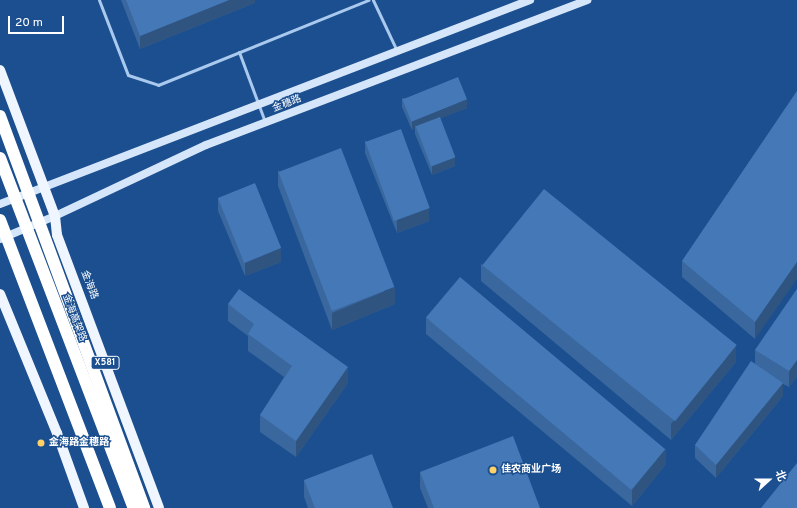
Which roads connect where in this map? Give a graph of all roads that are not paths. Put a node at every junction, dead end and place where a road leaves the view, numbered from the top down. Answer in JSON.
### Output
{"nodes":[{"id":1,"x":99,"y":0,"type":"edge"},
{"id":2,"x":368,"y":0,"type":"edge"},
{"id":3,"x":373,"y":0,"type":"edge"},
{"id":4,"x":530,"y":0,"type":"edge"},
{"id":5,"x":587,"y":0,"type":"edge"},
{"id":6,"x":397,"y":51,"type":"junction"},
{"id":7,"x":239,"y":52,"type":"junction"},
{"id":8,"x":0,"y":70,"type":"edge"},
{"id":9,"x":259,"y":104,"type":"junction"},
{"id":10,"x":0,"y":116,"type":"edge"},
{"id":11,"x":266,"y":123,"type":"junction"},
{"id":12,"x":0,"y":158,"type":"edge"},
{"id":13,"x":45,"y":187,"type":"junction"},
{"id":14,"x":0,"y":204,"type":"edge"},
{"id":15,"x":55,"y":216,"type":"junction"},
{"id":16,"x":0,"y":220,"type":"edge"},
{"id":17,"x":0,"y":239,"type":"edge"},
{"id":18,"x":0,"y":294,"type":"edge"},
{"id":19,"x":84,"y":508,"type":"edge"},
{"id":20,"x":110,"y":508,"type":"edge"},
{"id":21,"x":134,"y":508,"type":"edge"},
{"id":22,"x":144,"y":508,"type":"edge"},
{"id":23,"x":160,"y":508,"type":"edge"}],
"edges":[{"from":1,"to":7,"type":"lane"},
{"from":2,"to":7,"type":"lane"},
{"from":3,"to":6,"type":"lane"},
{"from":4,"to":6,"type":"street","name":"金穗路"},
{"from":5,"to":11,"type":"street","name":"金穗路"},
{"from":6,"to":9,"type":"street","name":"金穗路"},
{"from":7,"to":9,"type":"lane"},
{"from":8,"to":13,"type":"main road","name":"金海路","number":"X581"},
{"from":9,"to":11,"type":"lane"},
{"from":9,"to":13,"type":"street","name":"金穗路"},
{"from":10,"to":22,"type":"highway"},
{"from":11,"to":15,"type":"street","name":"金穗路"},
{"from":12,"to":21,"type":"highway","name":"金海高架路"},
{"from":13,"to":14,"type":"street","name":"金穗路"},
{"from":13,"to":15,"type":"main road","name":"金海路","number":"X581"},
{"from":15,"to":17,"type":"street","name":"金穗路"},
{"from":15,"to":23,"type":"main road","name":"金海路","number":"X581"},
{"from":16,"to":20,"type":"highway"},
{"from":18,"to":19,"type":"main road"}]}
